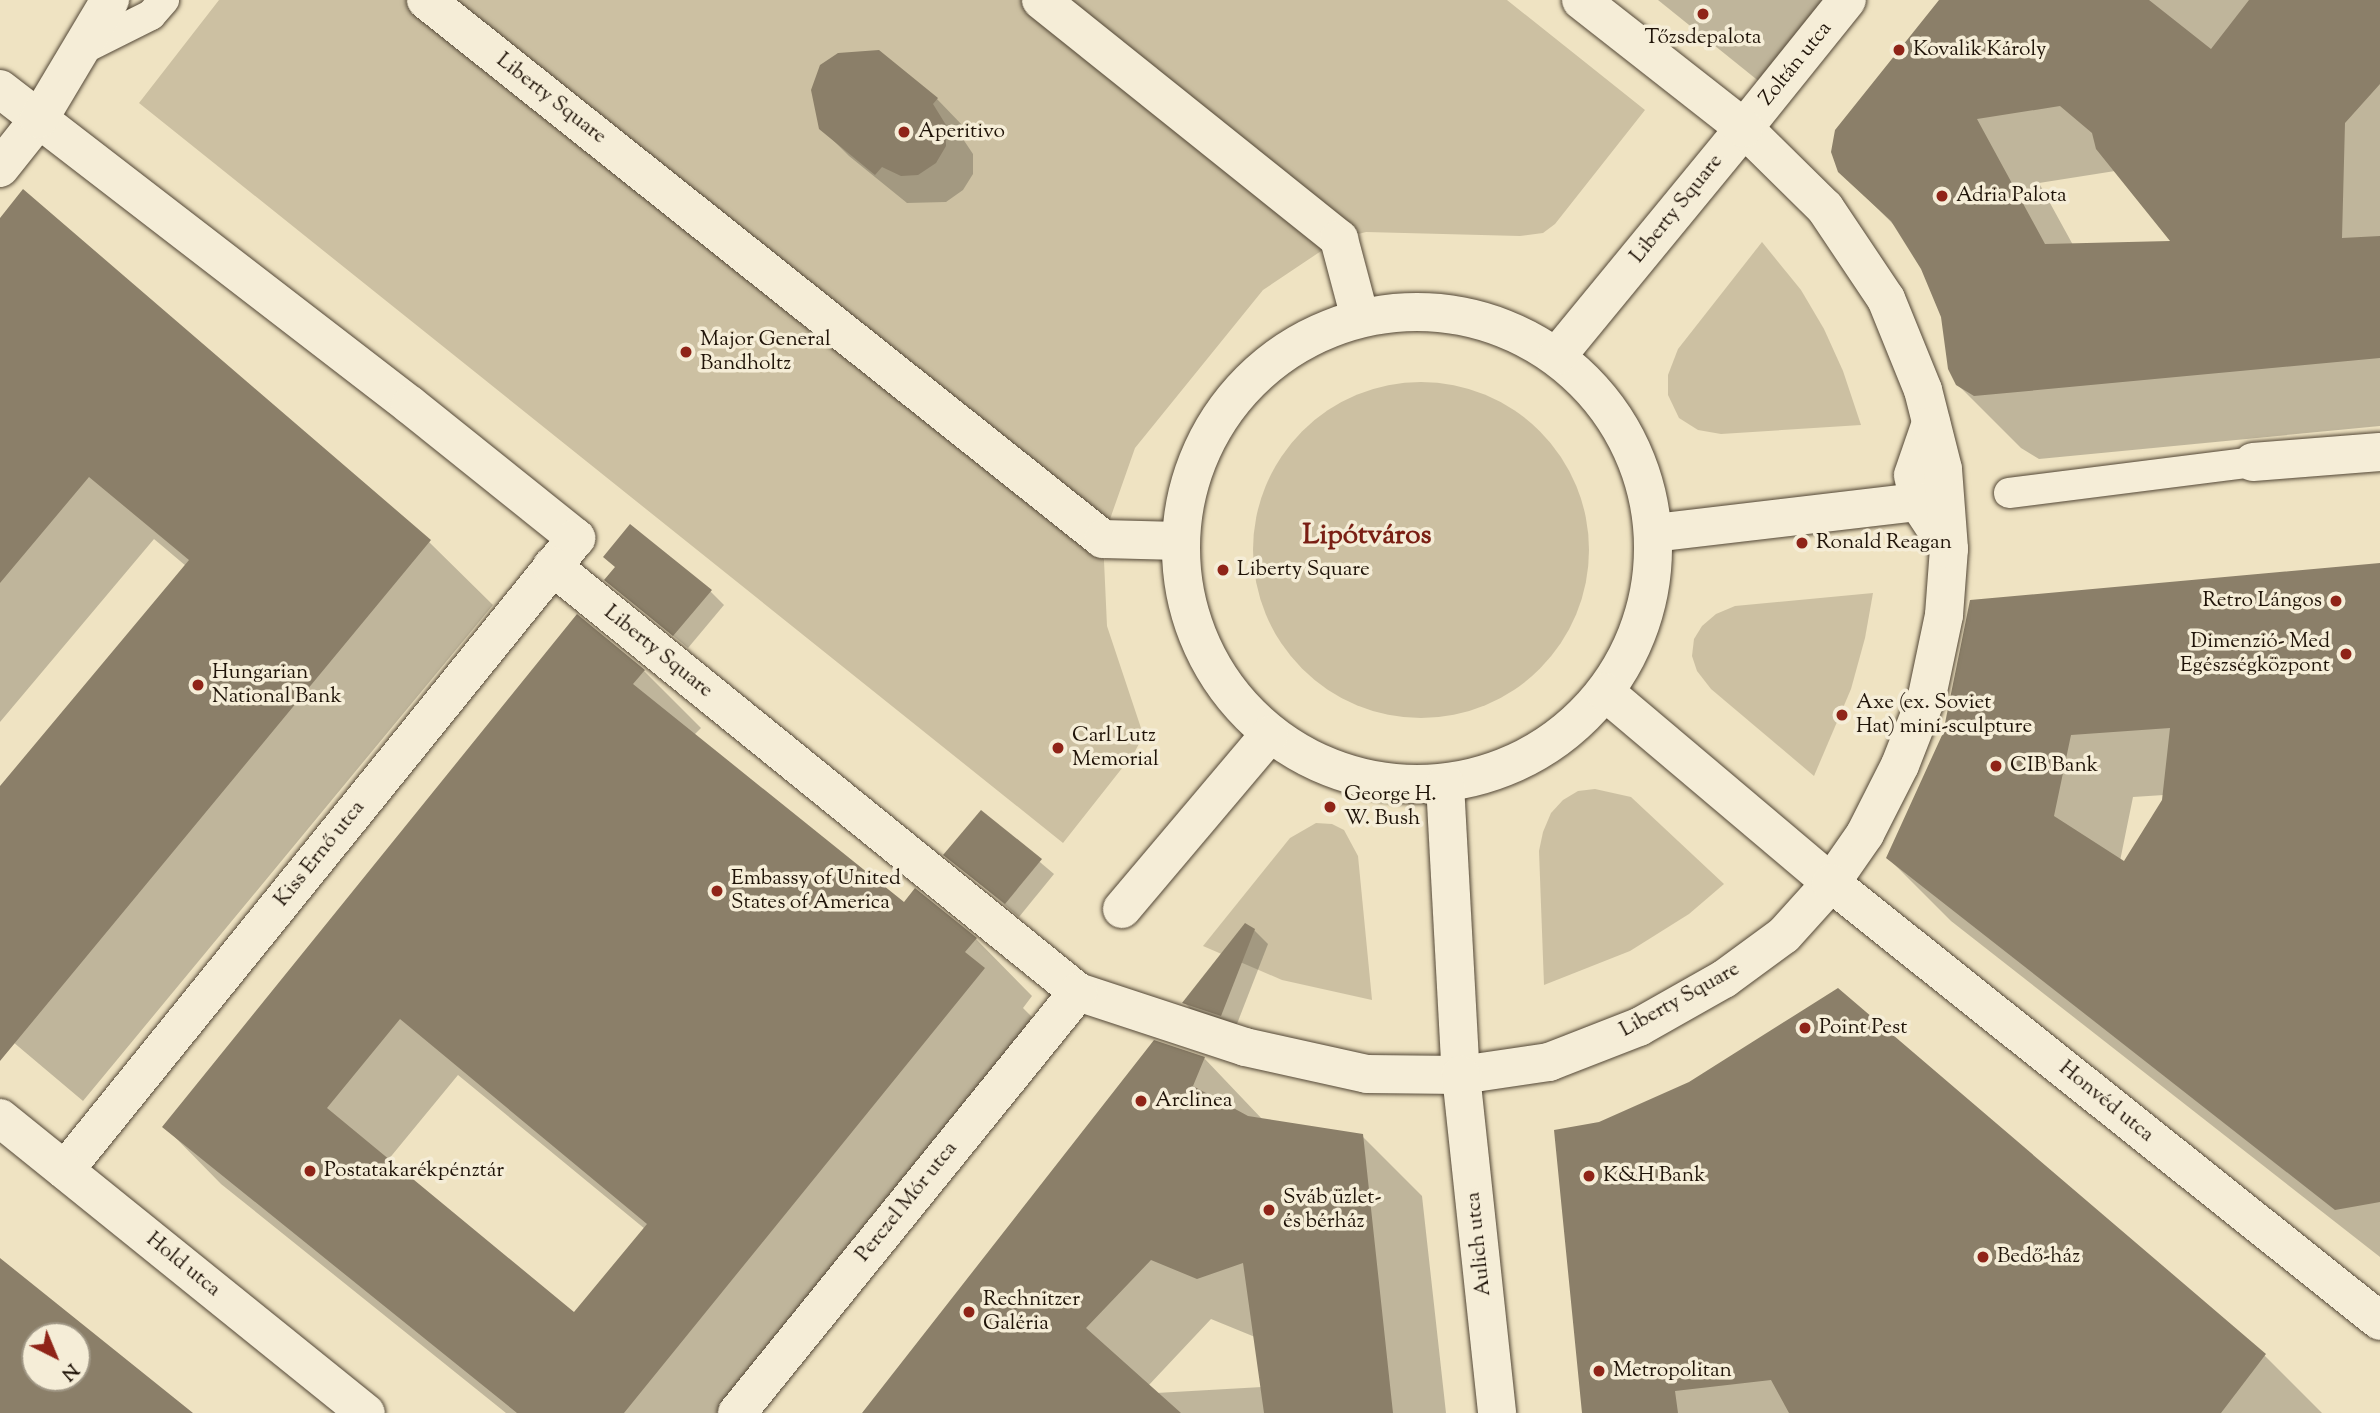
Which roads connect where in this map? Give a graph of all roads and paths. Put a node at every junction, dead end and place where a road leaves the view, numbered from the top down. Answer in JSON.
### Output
{"nodes":[{"id":1,"x":110,"y":0,"type":"edge"},
{"id":2,"x":163,"y":0,"type":"edge"},
{"id":3,"x":426,"y":0,"type":"edge"},
{"id":4,"x":1041,"y":0,"type":"edge"},
{"id":5,"x":1581,"y":0,"type":"edge"},
{"id":6,"x":1847,"y":0,"type":"edge"},
{"id":7,"x":83,"y":50,"type":"junction"},
{"id":8,"x":0,"y":89,"type":"edge"},
{"id":9,"x":39,"y":119,"type":"junction"},
{"id":10,"x":1744,"y":128,"type":"junction"},
{"id":11,"x":0,"y":168,"type":"edge"},
{"id":12,"x":1360,"y":318,"type":"junction"},
{"id":13,"x":1558,"y":356,"type":"junction"},
{"id":14,"x":1931,"y":423,"type":"junction"},
{"id":15,"x":2380,"y":452,"type":"edge"},
{"id":16,"x":2253,"y":462,"type":"joint"},
{"id":17,"x":2009,"y":492,"type":"dead end"},
{"id":18,"x":1918,"y":502,"type":"junction"},
{"id":19,"x":1654,"y":533,"type":"junction"},
{"id":20,"x":1179,"y":541,"type":"junction"},
{"id":21,"x":1949,"y":549,"type":"junction"},
{"id":22,"x":564,"y":552,"type":"junction"},
{"id":23,"x":1605,"y":692,"type":"junction"},
{"id":24,"x":1269,"y":734,"type":"junction"},
{"id":25,"x":1445,"y":784,"type":"junction"},
{"id":26,"x":1831,"y":883,"type":"junction"},
{"id":27,"x":1122,"y":909,"type":"dead end"},
{"id":28,"x":1078,"y":992,"type":"junction"},
{"id":29,"x":1461,"y":1076,"type":"junction"},
{"id":30,"x":0,"y":1118,"type":"edge"},
{"id":31,"x":65,"y":1170,"type":"junction"},
{"id":32,"x":2380,"y":1321,"type":"edge"},
{"id":33,"x":366,"y":1413,"type":"edge"},
{"id":34,"x":737,"y":1413,"type":"edge"},
{"id":35,"x":1497,"y":1413,"type":"edge"}],
"edges":[{"from":1,"to":7,"type":"street"},
{"from":2,"to":7,"type":"lane"},
{"from":3,"to":20,"type":"street","name":"Liberty Square"},
{"from":4,"to":12,"type":"street"},
{"from":5,"to":10,"type":"street","name":"Liberty Square"},
{"from":6,"to":10,"type":"street","name":"Zoltán utca"},
{"from":7,"to":9,"type":"street"},
{"from":8,"to":9,"type":"street","name":"Liberty Square"},
{"from":9,"to":11,"type":"street"},
{"from":9,"to":22,"type":"street","name":"Liberty Square"},
{"from":10,"to":13,"type":"street","name":"Liberty Square"},
{"from":10,"to":14,"type":"street","name":"Liberty Square"},
{"from":12,"to":13,"type":"street"},
{"from":12,"to":20,"type":"street"},
{"from":13,"to":19,"type":"street"},
{"from":14,"to":18,"type":"street"},
{"from":14,"to":21,"type":"street","name":"Liberty Square"},
{"from":15,"to":16,"type":"street"},
{"from":16,"to":17,"type":"lane"},
{"from":18,"to":19,"type":"street"},
{"from":18,"to":21,"type":"street"},
{"from":19,"to":23,"type":"street"},
{"from":20,"to":24,"type":"street"},
{"from":21,"to":26,"type":"street","name":"Liberty Square"},
{"from":22,"to":28,"type":"street","name":"Liberty Square"},
{"from":22,"to":31,"type":"street","name":"Kiss Ernő utca"},
{"from":23,"to":25,"type":"street"},
{"from":23,"to":26,"type":"street"},
{"from":24,"to":25,"type":"street"},
{"from":24,"to":27,"type":"street"},
{"from":25,"to":29,"type":"street"},
{"from":26,"to":29,"type":"street","name":"Liberty Square"},
{"from":26,"to":32,"type":"street","name":"Honvéd utca"},
{"from":28,"to":29,"type":"street","name":"Liberty Square"},
{"from":28,"to":34,"type":"street","name":"Perczel Mór utca"},
{"from":29,"to":35,"type":"street","name":"Aulich utca"},
{"from":30,"to":31,"type":"street","name":"Hold utca"},
{"from":31,"to":33,"type":"street","name":"Hold utca"}]}
